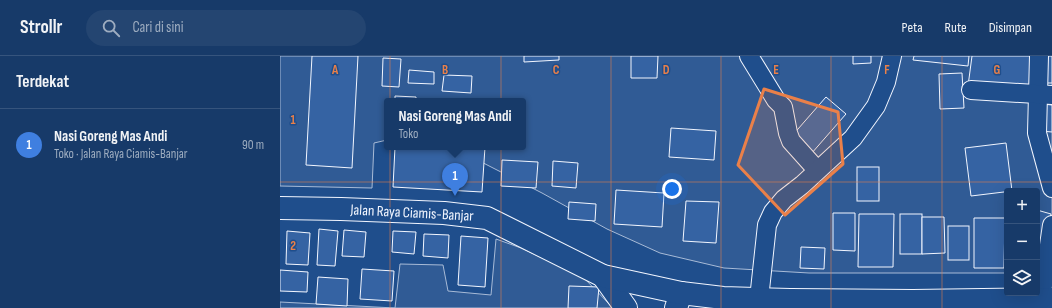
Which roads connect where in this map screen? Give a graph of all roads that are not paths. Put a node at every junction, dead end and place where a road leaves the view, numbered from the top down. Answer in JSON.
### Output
{"nodes":[{"id":1,"x":749,"y":56,"type":"edge"},
{"id":2,"x":892,"y":56,"type":"edge"},
{"id":3,"x":1039,"y":56,"type":"edge"},
{"id":4,"x":971,"y":90,"type":"dead end"},
{"id":5,"x":1045,"y":95,"type":"edge"},
{"id":6,"x":817,"y":170,"type":"junction"},
{"id":7,"x":1052,"y":188,"type":"edge"},
{"id":8,"x":280,"y":208,"type":"edge"},
{"id":9,"x":1052,"y":225,"type":"edge"},
{"id":10,"x":603,"y":276,"type":"junction"},
{"id":11,"x":1046,"y":299,"type":"edge"},
{"id":12,"x":678,"y":301,"type":"edge"},
{"id":13,"x":774,"y":302,"type":"edge"},
{"id":14,"x":626,"y":308,"type":"edge"}],
"edges":[{"from":1,"to":6,"type":"street"},
{"from":2,"to":6,"type":"street"},
{"from":3,"to":5,"type":"street"},
{"from":4,"to":5,"type":"street"},
{"from":5,"to":7,"type":"street"},
{"from":6,"to":13,"type":"street"},
{"from":8,"to":10,"type":"main road","name":"Jalan Raya Ciamis-Banjar"},
{"from":9,"to":11,"type":"street"},
{"from":10,"to":12,"type":"main road"},
{"from":10,"to":14,"type":"main road"},
{"from":11,"to":13,"type":"main road"},
{"from":12,"to":13,"type":"main road"}]}
